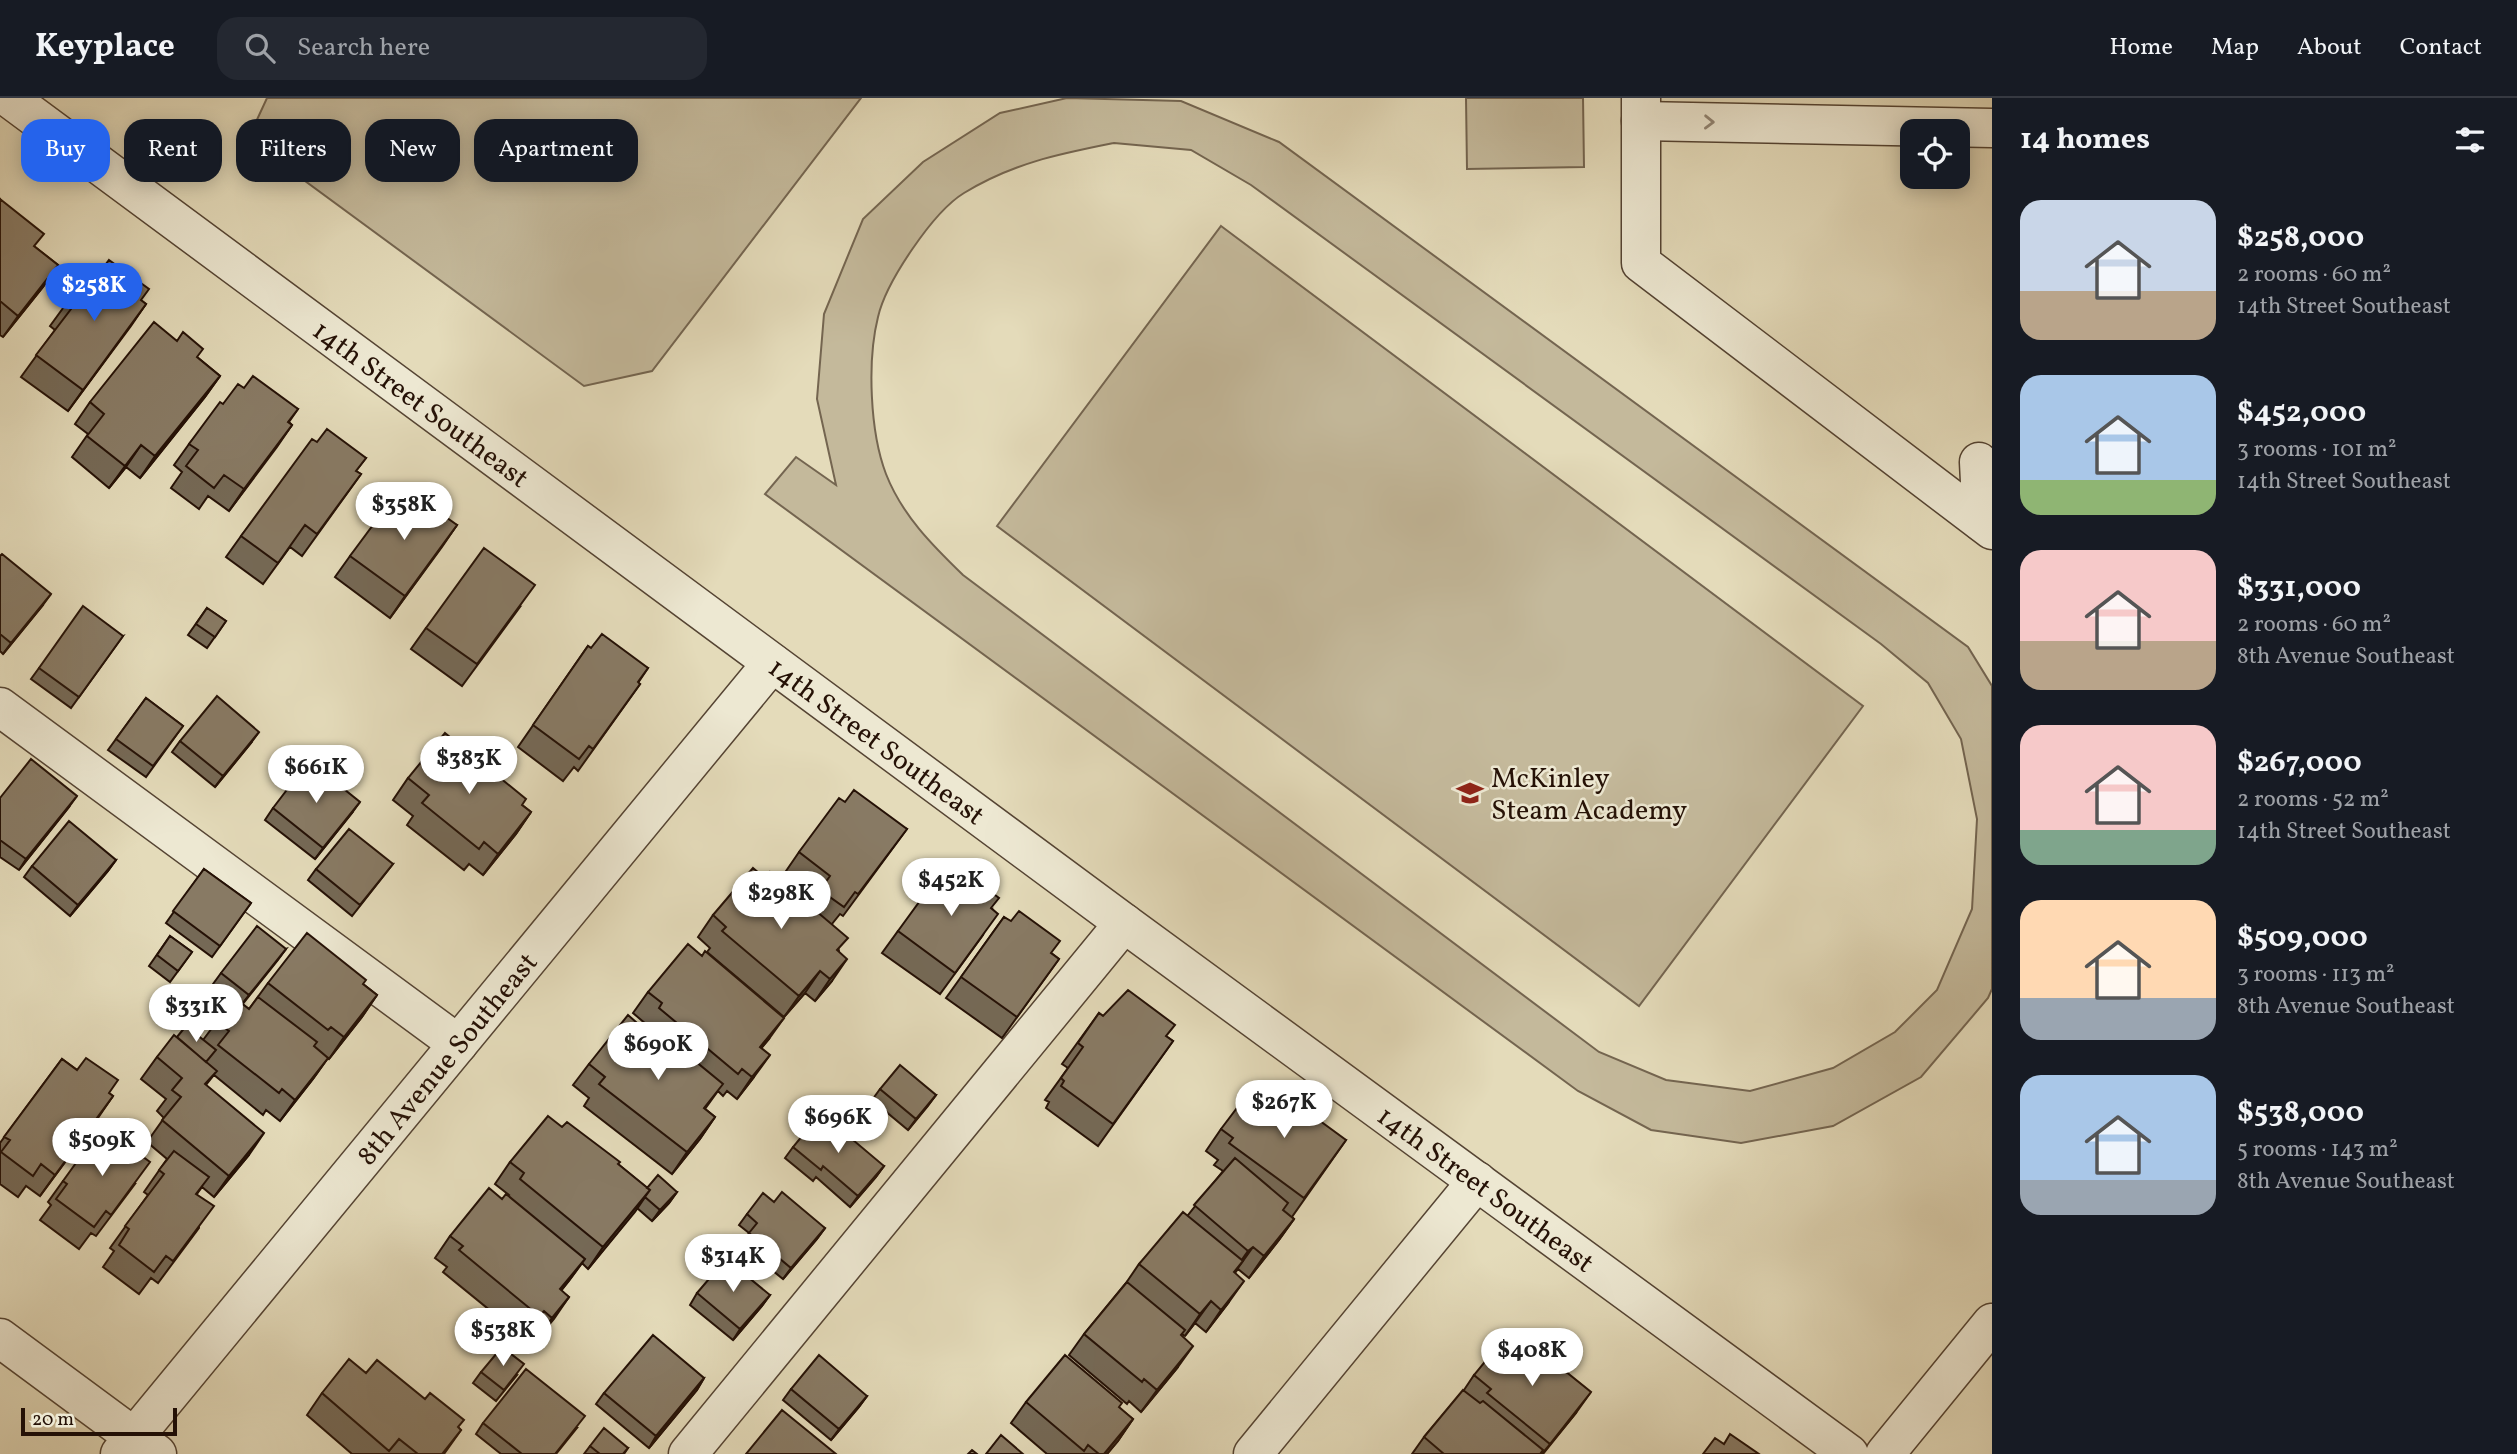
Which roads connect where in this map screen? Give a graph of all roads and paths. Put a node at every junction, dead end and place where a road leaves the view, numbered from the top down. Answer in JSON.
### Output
{"nodes":[{"id":1,"x":9,"y":98,"type":"edge"},
{"id":2,"x":1641,"y":109,"type":"edge"},
{"id":3,"x":1992,"y":128,"type":"edge"},
{"id":4,"x":1979,"y":461,"type":"dead end"},
{"id":5,"x":1987,"y":526,"type":"edge"},
{"id":6,"x":772,"y":663,"type":"junction"},
{"id":7,"x":0,"y":707,"type":"edge"},
{"id":8,"x":1124,"y":923,"type":"junction"},
{"id":9,"x":457,"y":1044,"type":"junction"},
{"id":10,"x":1477,"y":1181,"type":"junction"},
{"id":11,"x":1992,"y":1323,"type":"edge"},
{"id":12,"x":0,"y":1338,"type":"edge"},
{"id":13,"x":137,"y":1448,"type":"edge"},
{"id":14,"x":1833,"y":1450,"type":"edge"},
{"id":15,"x":688,"y":1454,"type":"edge"},
{"id":16,"x":1253,"y":1454,"type":"edge"},
{"id":17,"x":1885,"y":1454,"type":"edge"}],
"edges":[{"from":1,"to":6,"type":"street","name":"14th Street Southeast"},
{"from":2,"to":3,"type":"street","one_way":true},
{"from":2,"to":5,"type":"street"},
{"from":4,"to":5,"type":"street"},
{"from":6,"to":8,"type":"street","name":"14th Street Southeast"},
{"from":6,"to":9,"type":"street","name":"8th Avenue Southeast"},
{"from":7,"to":9,"type":"street"},
{"from":8,"to":10,"type":"street","name":"14th Street Southeast"},
{"from":8,"to":15,"type":"street"},
{"from":9,"to":13,"type":"street","name":"8th Avenue Southeast"},
{"from":10,"to":14,"type":"street","name":"14th Street Southeast"},
{"from":10,"to":16,"type":"street"},
{"from":11,"to":17,"type":"street"},
{"from":12,"to":13,"type":"street"}]}
